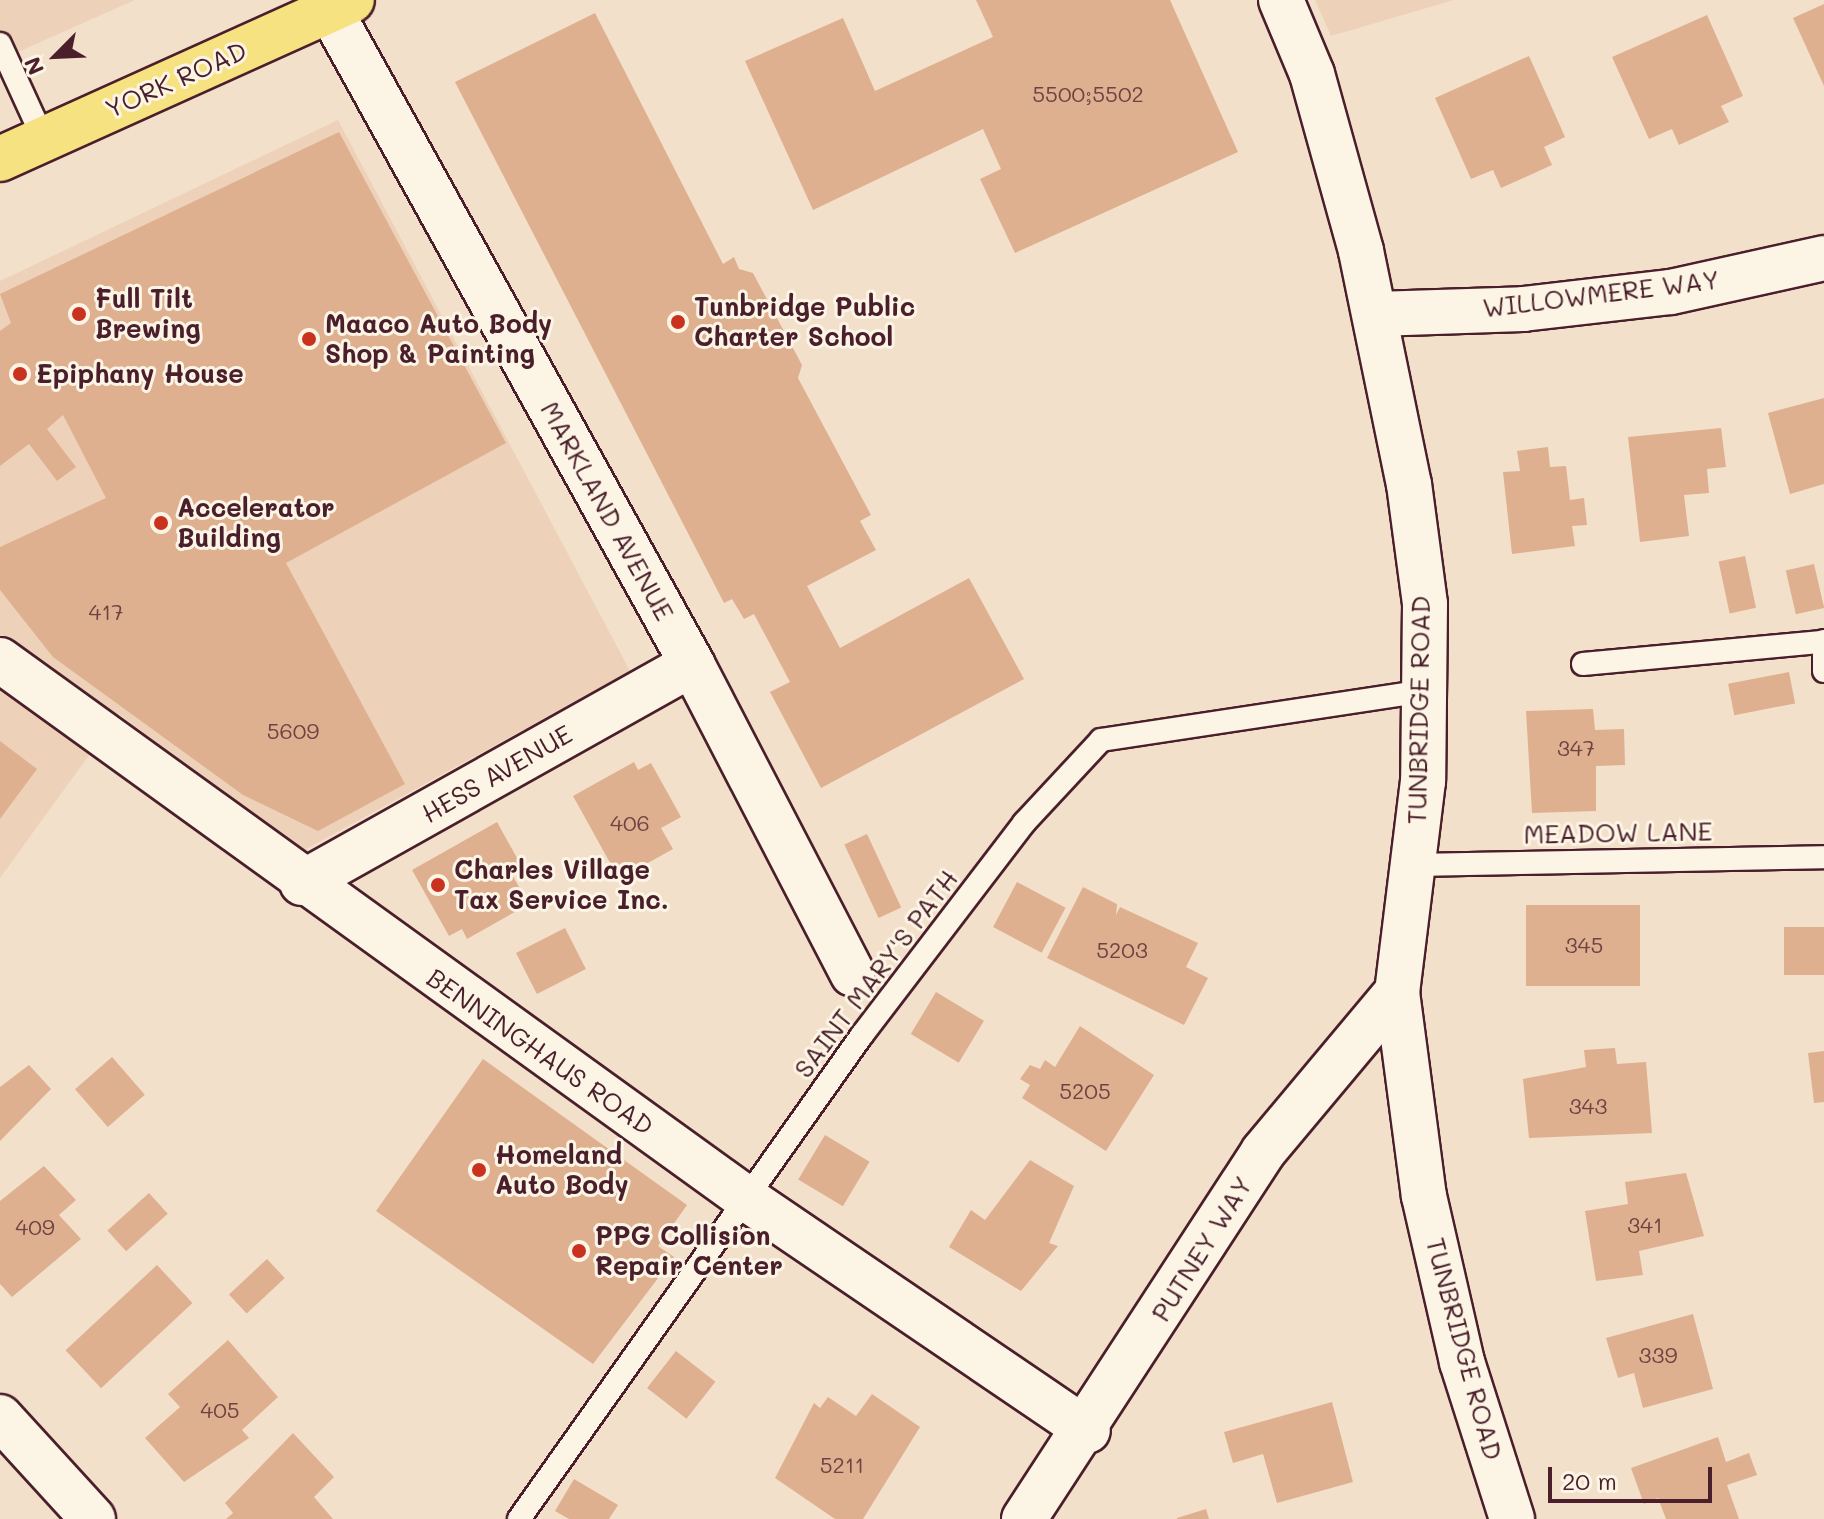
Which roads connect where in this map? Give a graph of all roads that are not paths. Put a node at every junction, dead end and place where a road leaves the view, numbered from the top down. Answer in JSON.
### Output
{"nodes":[{"id":1,"x":1281,"y":0,"type":"edge"},
{"id":2,"x":341,"y":5,"type":"edge"},
{"id":3,"x":0,"y":44,"type":"edge"},
{"id":4,"x":44,"y":140,"type":"junction"},
{"id":5,"x":0,"y":159,"type":"edge"},
{"id":6,"x":1824,"y":258,"type":"edge"},
{"id":7,"x":1376,"y":314,"type":"junction"},
{"id":8,"x":1822,"y":641,"type":"edge"},
{"id":9,"x":0,"y":660,"type":"edge"},
{"id":10,"x":692,"y":664,"type":"junction"},
{"id":11,"x":1583,"y":664,"type":"dead end"},
{"id":12,"x":1824,"y":671,"type":"edge"},
{"id":13,"x":1424,"y":691,"type":"junction"},
{"id":14,"x":1824,"y":857,"type":"edge"},
{"id":15,"x":1413,"y":865,"type":"junction"},
{"id":16,"x":302,"y":883,"type":"junction"},
{"id":17,"x":853,"y":974,"type":"dead end"},
{"id":18,"x":1397,"y":992,"type":"junction"},
{"id":19,"x":747,"y":1199,"type":"junction"},
{"id":20,"x":0,"y":1417,"type":"edge"},
{"id":21,"x":1088,"y":1431,"type":"junction"},
{"id":22,"x":93,"y":1519,"type":"edge"},
{"id":23,"x":519,"y":1519,"type":"edge"},
{"id":24,"x":1024,"y":1519,"type":"edge"},
{"id":25,"x":1512,"y":1519,"type":"edge"}],
"edges":[{"from":1,"to":7,"type":"street","name":"TUNBRIDGE ROAD"},
{"from":2,"to":4,"type":"main road","name":"YORK ROAD"},
{"from":2,"to":10,"type":"street","name":"MARKLAND AVENUE"},
{"from":3,"to":4,"type":"lane"},
{"from":4,"to":5,"type":"main road","name":"YORK ROAD"},
{"from":6,"to":7,"type":"street","name":"WILLOWMERE WAY"},
{"from":7,"to":13,"type":"street","name":"TUNBRIDGE ROAD"},
{"from":8,"to":11,"type":"lane"},
{"from":8,"to":12,"type":"lane"},
{"from":9,"to":16,"type":"street","name":"BENNINGHAUS ROAD"},
{"from":10,"to":16,"type":"street","name":"HESS AVENUE"},
{"from":10,"to":17,"type":"street","name":"MARKLAND AVENUE"},
{"from":13,"to":15,"type":"street","name":"TUNBRIDGE ROAD"},
{"from":13,"to":19,"type":"lane","name":"SAINT MARY'S PATH"},
{"from":14,"to":15,"type":"lane","name":"MEADOW LANE"},
{"from":15,"to":18,"type":"street","name":"TUNBRIDGE ROAD"},
{"from":16,"to":19,"type":"street","name":"BENNINGHAUS ROAD"},
{"from":18,"to":21,"type":"street","name":"PUTNEY WAY"},
{"from":18,"to":25,"type":"street","name":"TUNBRIDGE ROAD"},
{"from":19,"to":21,"type":"street","name":"BENNINGHAUS ROAD"},
{"from":19,"to":23,"type":"lane","name":"SAINT MARY'S PATH"},
{"from":20,"to":22,"type":"street"},
{"from":21,"to":24,"type":"street","name":"PUTNEY WAY"}]}
